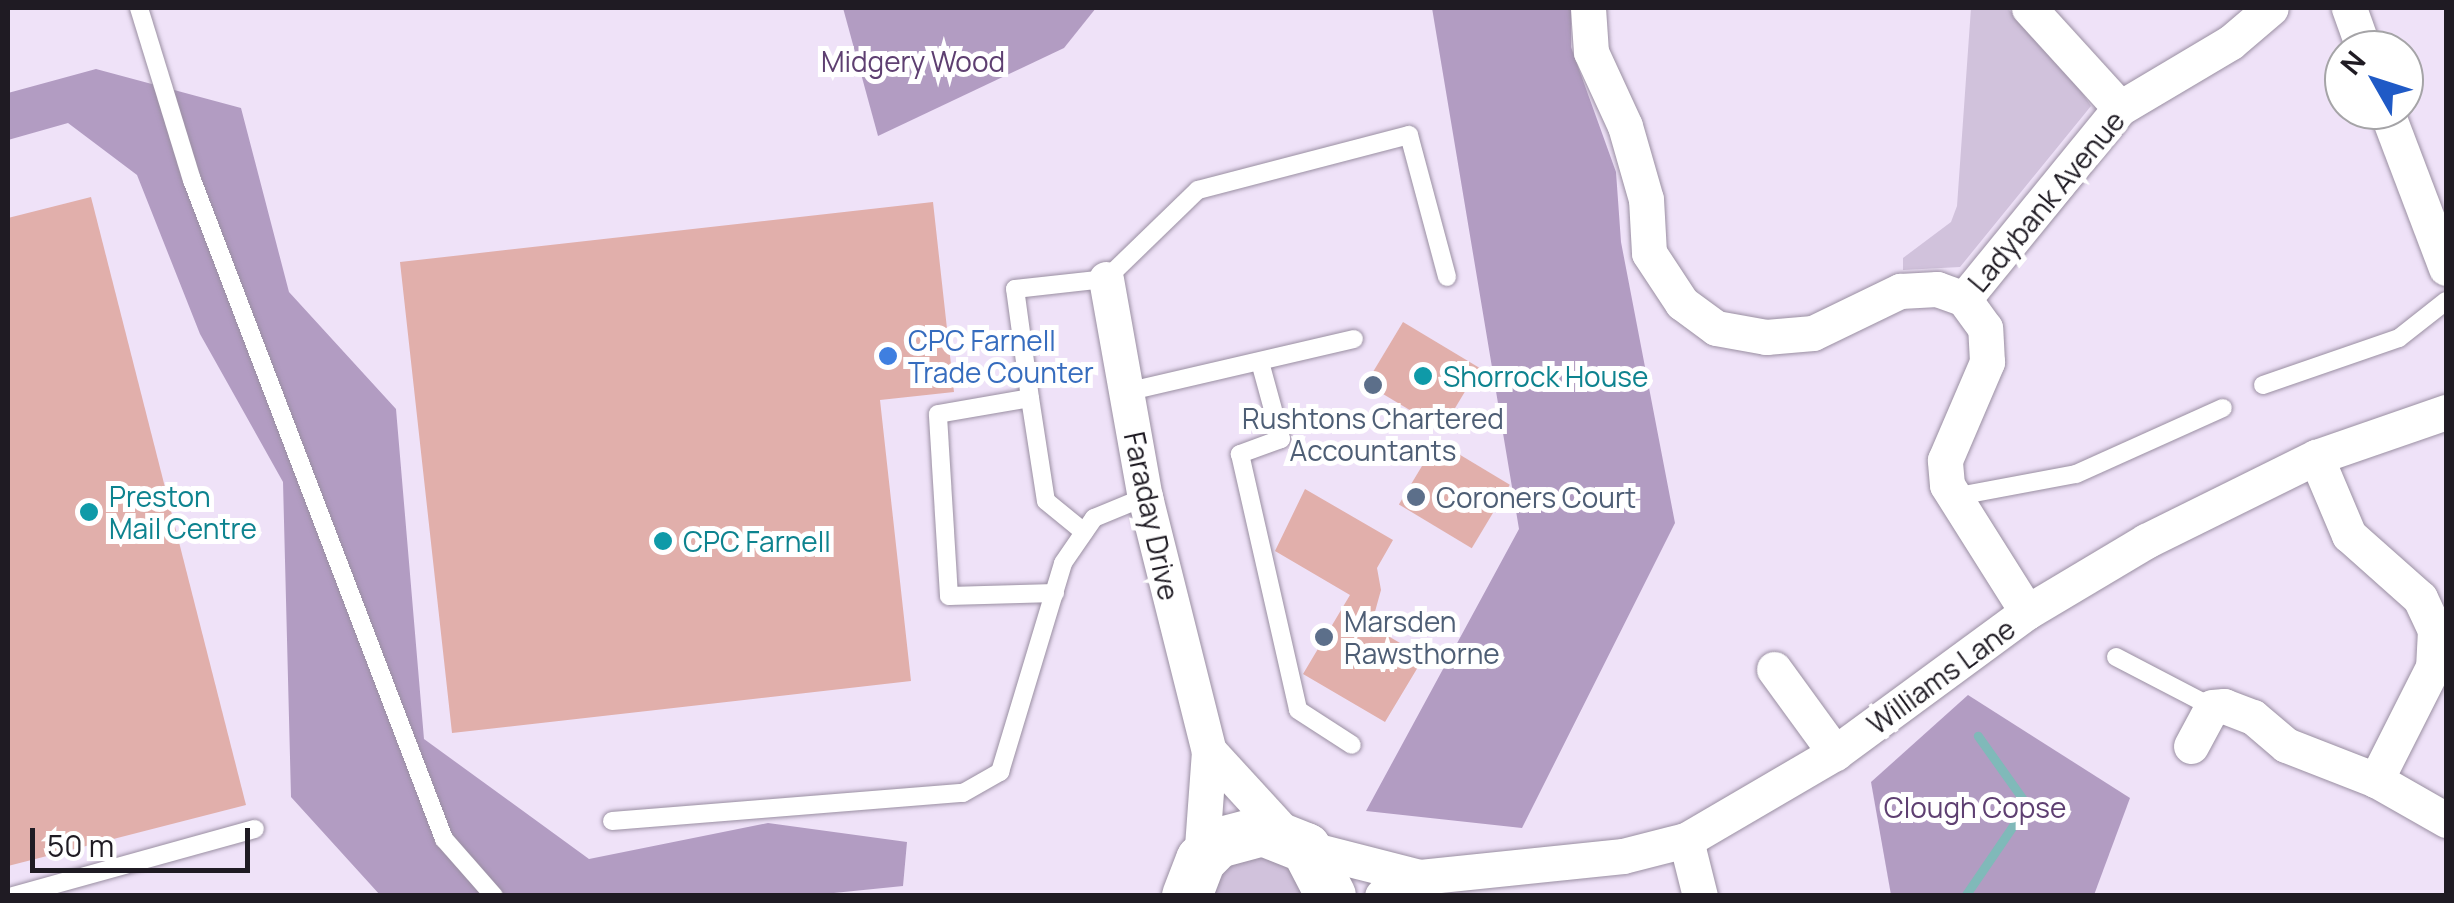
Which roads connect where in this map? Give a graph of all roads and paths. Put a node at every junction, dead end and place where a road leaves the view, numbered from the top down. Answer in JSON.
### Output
{"nodes":[{"id":1,"x":140,"y":8,"type":"edge"},
{"id":2,"x":1588,"y":8,"type":"edge"},
{"id":3,"x":2029,"y":8,"type":"edge"},
{"id":4,"x":2271,"y":8,"type":"edge"},
{"id":5,"x":2120,"y":108,"type":"junction"},
{"id":6,"x":2394,"y":130,"type":"edge"},
{"id":7,"x":2446,"y":268,"type":"edge"},
{"id":8,"x":1446,"y":277,"type":"dead end"},
{"id":9,"x":1106,"y":279,"type":"junction"},
{"id":10,"x":1964,"y":299,"type":"junction"},
{"id":11,"x":2446,"y":301,"type":"edge"},
{"id":12,"x":1354,"y":339,"type":"dead end"},
{"id":13,"x":1260,"y":362,"type":"junction"},
{"id":14,"x":2263,"y":385,"type":"dead end"},
{"id":15,"x":1126,"y":392,"type":"junction"},
{"id":16,"x":1030,"y":398,"type":"junction"},
{"id":17,"x":2223,"y":408,"type":"dead end"},
{"id":18,"x":2446,"y":412,"type":"edge"},
{"id":19,"x":2316,"y":457,"type":"junction"},
{"id":20,"x":1145,"y":497,"type":"junction"},
{"id":21,"x":1953,"y":497,"type":"junction"},
{"id":22,"x":1084,"y":532,"type":"junction"},
{"id":23,"x":1055,"y":593,"type":"junction"},
{"id":24,"x":2028,"y":612,"type":"junction"},
{"id":25,"x":2116,"y":658,"type":"dead end"},
{"id":26,"x":1774,"y":669,"type":"dead end"},
{"id":27,"x":2212,"y":707,"type":"junction"},
{"id":28,"x":1352,"y":745,"type":"dead end"},
{"id":29,"x":2192,"y":746,"type":"dead end"},
{"id":30,"x":1209,"y":751,"type":"junction"},
{"id":31,"x":1835,"y":753,"type":"junction"},
{"id":32,"x":2376,"y":780,"type":"junction"},
{"id":33,"x":2446,"y":820,"type":"edge"},
{"id":34,"x":612,"y":821,"type":"dead end"},
{"id":35,"x":255,"y":829,"type":"dead end"},
{"id":36,"x":1686,"y":840,"type":"junction"},
{"id":37,"x":1296,"y":842,"type":"junction"},
{"id":38,"x":1420,"y":877,"type":"junction"},
{"id":39,"x":1184,"y":882,"type":"edge"},
{"id":40,"x":13,"y":896,"type":"edge"},
{"id":41,"x":494,"y":896,"type":"edge"},
{"id":42,"x":1331,"y":896,"type":"edge"},
{"id":43,"x":1382,"y":896,"type":"edge"},
{"id":44,"x":1700,"y":896,"type":"edge"}],
"edges":[{"from":1,"to":41,"type":"lane"},
{"from":2,"to":10,"type":"street"},
{"from":3,"to":5,"type":"street"},
{"from":4,"to":5,"type":"street","name":"Ladybank Avenue"},
{"from":5,"to":10,"type":"street","name":"Ladybank Avenue"},
{"from":6,"to":7,"type":"street"},
{"from":8,"to":9,"type":"lane"},
{"from":9,"to":15,"type":"street","name":"Faraday Drive"},
{"from":9,"to":16,"type":"lane"},
{"from":10,"to":21,"type":"street","name":"Ladybank Avenue"},
{"from":11,"to":14,"type":"lane"},
{"from":12,"to":13,"type":"lane"},
{"from":13,"to":15,"type":"lane"},
{"from":13,"to":28,"type":"lane"},
{"from":15,"to":20,"type":"street","name":"Faraday Drive"},
{"from":16,"to":22,"type":"lane"},
{"from":16,"to":23,"type":"lane"},
{"from":17,"to":21,"type":"lane"},
{"from":18,"to":19,"type":"street","name":"Williams Lane"},
{"from":19,"to":24,"type":"street","name":"Williams Lane"},
{"from":19,"to":32,"type":"street"},
{"from":20,"to":22,"type":"lane"},
{"from":20,"to":30,"type":"street","name":"Faraday Drive"},
{"from":21,"to":24,"type":"street","name":"Ladybank Avenue"},
{"from":22,"to":23,"type":"lane"},
{"from":23,"to":34,"type":"lane"},
{"from":24,"to":31,"type":"street","name":"Williams Lane"},
{"from":25,"to":27,"type":"lane"},
{"from":26,"to":31,"type":"street"},
{"from":27,"to":29,"type":"street"},
{"from":27,"to":32,"type":"street"},
{"from":30,"to":37,"type":"street","name":"Faraday Drive"},
{"from":30,"to":39,"type":"street","name":"Faraday Drive"},
{"from":31,"to":36,"type":"street","name":"Williams Lane"},
{"from":32,"to":33,"type":"street"},
{"from":35,"to":40,"type":"lane"},
{"from":36,"to":38,"type":"street","name":"Williams Lane"},
{"from":36,"to":44,"type":"street"},
{"from":37,"to":38,"type":"street","name":"Williams Lane"},
{"from":37,"to":39,"type":"street"},
{"from":37,"to":42,"type":"street"},
{"from":38,"to":43,"type":"street","name":"Williams Lane"}]}
